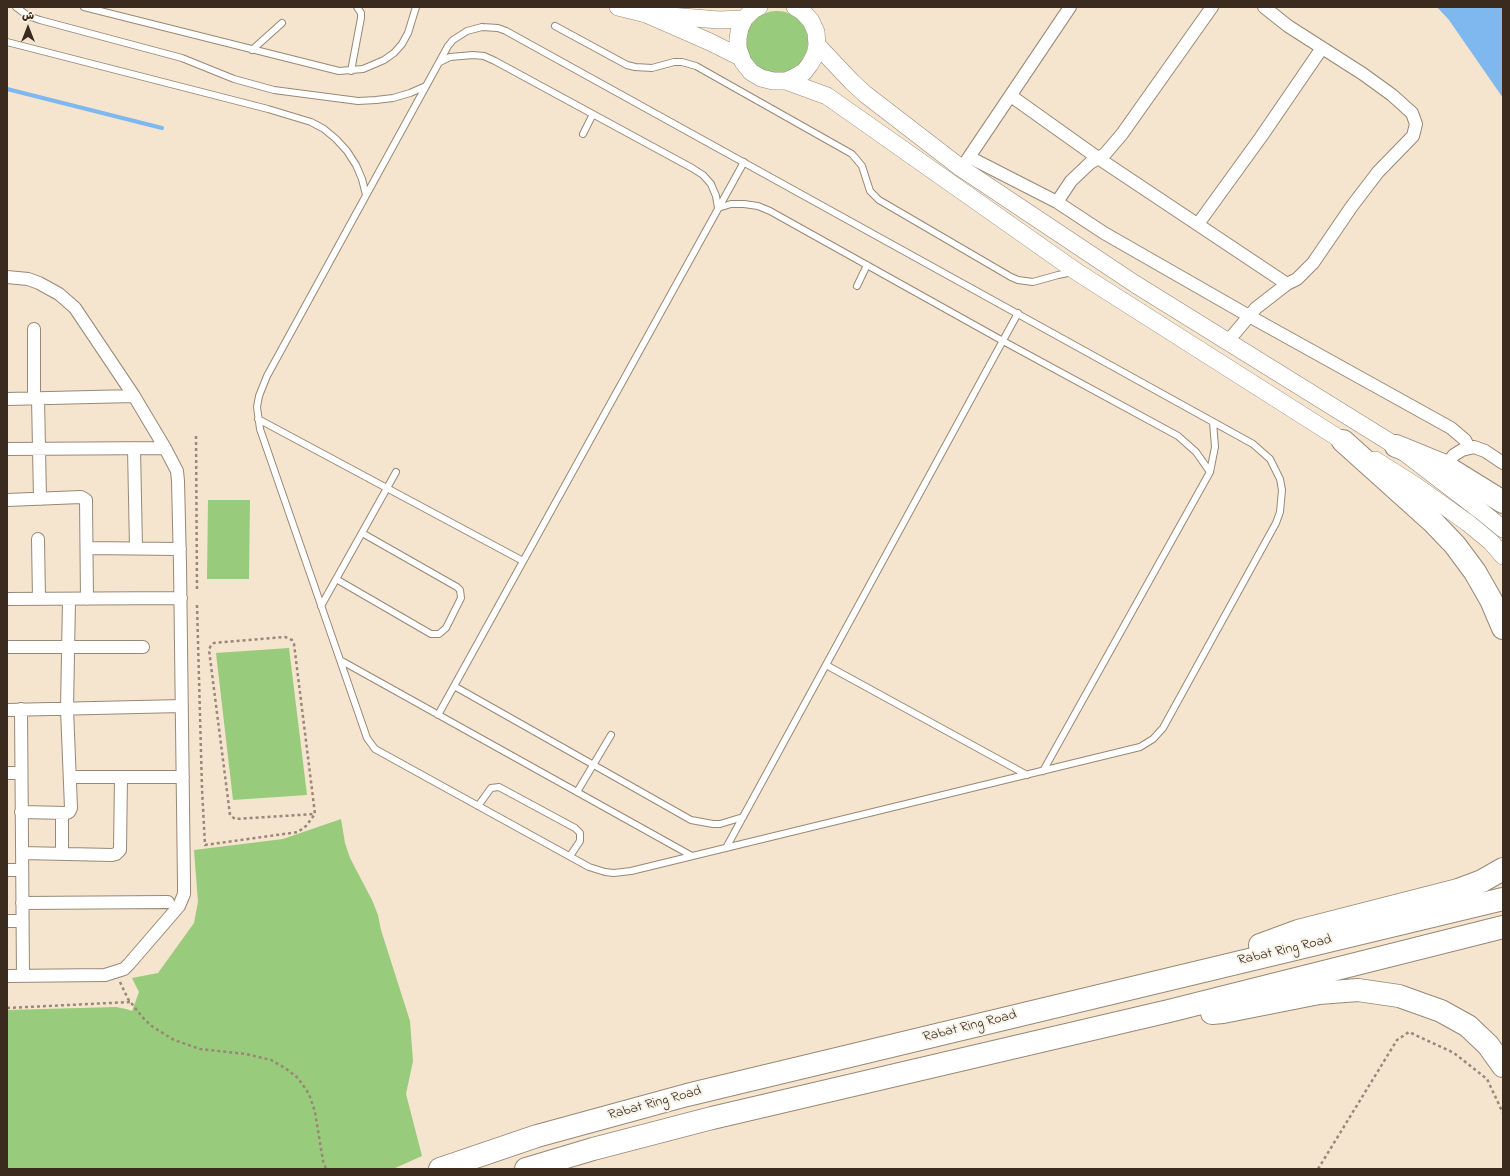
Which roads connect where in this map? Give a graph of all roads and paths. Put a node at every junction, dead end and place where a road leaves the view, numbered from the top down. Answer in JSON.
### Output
{"nodes":[{"id":1,"x":16,"y":7,"type":"edge"},
{"id":2,"x":84,"y":7,"type":"edge"},
{"id":3,"x":357,"y":7,"type":"edge"},
{"id":4,"x":416,"y":7,"type":"edge"},
{"id":5,"x":618,"y":7,"type":"edge"},
{"id":6,"x":759,"y":7,"type":"edge"},
{"id":7,"x":795,"y":7,"type":"edge"},
{"id":8,"x":1070,"y":7,"type":"edge"},
{"id":9,"x":1212,"y":7,"type":"edge"},
{"id":10,"x":1264,"y":7,"type":"edge"},
{"id":11,"x":97,"y":8,"type":"edge"},
{"id":12,"x":646,"y":14,"type":"junction"},
{"id":13,"x":744,"y":19,"type":"junction"},
{"id":14,"x":282,"y":23,"type":"dead end"},
{"id":15,"x":555,"y":26,"type":"dead end"},
{"id":16,"x":7,"y":42,"type":"edge"},
{"id":17,"x":817,"y":45,"type":"junction"},
{"id":18,"x":1322,"y":48,"type":"junction"},
{"id":19,"x":252,"y":50,"type":"junction"},
{"id":20,"x":740,"y":57,"type":"junction"},
{"id":21,"x":440,"y":62,"type":"junction"},
{"id":22,"x":351,"y":71,"type":"junction"},
{"id":23,"x":786,"y":81,"type":"junction"},
{"id":24,"x":426,"y":86,"type":"junction"},
{"id":25,"x":1010,"y":96,"type":"junction"},
{"id":26,"x":593,"y":114,"type":"junction"},
{"id":27,"x":583,"y":134,"type":"dead end"},
{"id":28,"x":1098,"y":158,"type":"junction"},
{"id":29,"x":744,"y":162,"type":"junction"},
{"id":30,"x":965,"y":163,"type":"junction"},
{"id":31,"x":366,"y":195,"type":"junction"},
{"id":32,"x":1057,"y":202,"type":"junction"},
{"id":33,"x":718,"y":208,"type":"junction"},
{"id":34,"x":1198,"y":224,"type":"junction"},
{"id":35,"x":867,"y":265,"type":"junction"},
{"id":36,"x":1077,"y":272,"type":"junction"},
{"id":37,"x":7,"y":277,"type":"edge"},
{"id":38,"x":1287,"y":284,"type":"junction"},
{"id":39,"x":857,"y":286,"type":"dead end"},
{"id":40,"x":1018,"y":313,"type":"junction"},
{"id":41,"x":1249,"y":316,"type":"junction"},
{"id":42,"x":34,"y":328,"type":"dead end"},
{"id":43,"x":1003,"y":341,"type":"junction"},
{"id":44,"x":1228,"y":341,"type":"junction"},
{"id":45,"x":134,"y":396,"type":"junction"},
{"id":46,"x":36,"y":398,"type":"junction"},
{"id":47,"x":7,"y":399,"type":"edge"},
{"id":48,"x":258,"y":419,"type":"junction"},
{"id":49,"x":1213,"y":422,"type":"junction"},
{"id":50,"x":196,"y":436,"type":"dead end"},
{"id":51,"x":1343,"y":441,"type":"junction"},
{"id":52,"x":1396,"y":446,"type":"junction"},
{"id":53,"x":134,"y":448,"type":"junction"},
{"id":54,"x":165,"y":448,"type":"junction"},
{"id":55,"x":1469,"y":448,"type":"junction"},
{"id":56,"x":7,"y":449,"type":"edge"},
{"id":57,"x":38,"y":449,"type":"junction"},
{"id":58,"x":1503,"y":463,"type":"edge"},
{"id":59,"x":1445,"y":466,"type":"junction"},
{"id":60,"x":396,"y":472,"type":"dead end"},
{"id":61,"x":1210,"y":472,"type":"junction"},
{"id":62,"x":387,"y":488,"type":"junction"},
{"id":63,"x":40,"y":499,"type":"junction"},
{"id":64,"x":7,"y":500,"type":"edge"},
{"id":65,"x":1503,"y":502,"type":"edge"},
{"id":66,"x":1503,"y":529,"type":"edge"},
{"id":67,"x":362,"y":533,"type":"junction"},
{"id":68,"x":38,"y":539,"type":"dead end"},
{"id":69,"x":88,"y":548,"type":"junction"},
{"id":70,"x":136,"y":548,"type":"junction"},
{"id":71,"x":180,"y":549,"type":"junction"},
{"id":72,"x":1503,"y":556,"type":"edge"},
{"id":73,"x":523,"y":561,"type":"junction"},
{"id":74,"x":336,"y":579,"type":"junction"},
{"id":75,"x":197,"y":589,"type":"dead end"},
{"id":76,"x":181,"y":598,"type":"junction"},
{"id":77,"x":7,"y":599,"type":"edge"},
{"id":78,"x":39,"y":599,"type":"junction"},
{"id":79,"x":69,"y":599,"type":"junction"},
{"id":80,"x":87,"y":599,"type":"junction"},
{"id":81,"x":197,"y":605,"type":"dead end"},
{"id":82,"x":321,"y":606,"type":"junction"},
{"id":83,"x":1503,"y":628,"type":"edge"},
{"id":84,"x":7,"y":647,"type":"edge"},
{"id":85,"x":68,"y":647,"type":"junction"},
{"id":86,"x":143,"y":647,"type":"dead end"},
{"id":87,"x":340,"y":660,"type":"junction"},
{"id":88,"x":826,"y":665,"type":"junction"},
{"id":89,"x":454,"y":686,"type":"junction"},
{"id":90,"x":182,"y":706,"type":"junction"},
{"id":91,"x":67,"y":708,"type":"junction"},
{"id":92,"x":21,"y":709,"type":"junction"},
{"id":93,"x":7,"y":710,"type":"edge"},
{"id":94,"x":438,"y":715,"type":"junction"},
{"id":95,"x":611,"y":735,"type":"dead end"},
{"id":96,"x":594,"y":765,"type":"junction"},
{"id":97,"x":1043,"y":771,"type":"junction"},
{"id":98,"x":7,"y":773,"type":"edge"},
{"id":99,"x":21,"y":773,"type":"junction"},
{"id":100,"x":1027,"y":775,"type":"junction"},
{"id":101,"x":183,"y":776,"type":"junction"},
{"id":102,"x":70,"y":777,"type":"junction"},
{"id":103,"x":121,"y":777,"type":"junction"},
{"id":104,"x":577,"y":792,"type":"junction"},
{"id":105,"x":478,"y":806,"type":"junction"},
{"id":106,"x":22,"y":812,"type":"junction"},
{"id":107,"x":62,"y":813,"type":"junction"},
{"id":108,"x":315,"y":814,"type":"junction"},
{"id":109,"x":742,"y":817,"type":"junction"},
{"id":110,"x":726,"y":848,"type":"junction"},
{"id":111,"x":22,"y":853,"type":"junction"},
{"id":112,"x":62,"y":854,"type":"junction"},
{"id":113,"x":570,"y":856,"type":"junction"},
{"id":114,"x":692,"y":856,"type":"junction"},
{"id":115,"x":1503,"y":869,"type":"edge"},
{"id":116,"x":7,"y":870,"type":"edge"},
{"id":117,"x":22,"y":870,"type":"junction"},
{"id":118,"x":1503,"y":899,"type":"edge"},
{"id":119,"x":168,"y":902,"type":"dead end"},
{"id":120,"x":22,"y":903,"type":"junction"},
{"id":121,"x":7,"y":921,"type":"edge"},
{"id":122,"x":22,"y":921,"type":"junction"},
{"id":123,"x":1503,"y":927,"type":"edge"},
{"id":124,"x":1212,"y":968,"type":"junction"},
{"id":125,"x":117,"y":972,"type":"junction"},
{"id":126,"x":7,"y":976,"type":"edge"},
{"id":127,"x":22,"y":976,"type":"junction"},
{"id":128,"x":131,"y":1002,"type":"junction"},
{"id":129,"x":7,"y":1008,"type":"edge"},
{"id":130,"x":1169,"y":1011,"type":"junction"},
{"id":131,"x":1503,"y":1066,"type":"edge"},
{"id":132,"x":1503,"y":1113,"type":"edge"},
{"id":133,"x":326,"y":1169,"type":"edge"},
{"id":134,"x":440,"y":1169,"type":"edge"},
{"id":135,"x":526,"y":1169,"type":"edge"},
{"id":136,"x":1318,"y":1169,"type":"edge"}],
"edges":[{"from":1,"to":24,"type":"lane"},
{"from":2,"to":11,"type":"lane"},
{"from":3,"to":22,"type":"lane"},
{"from":4,"to":22,"type":"lane"},
{"from":5,"to":12,"type":"main road"},
{"from":6,"to":13,"type":"main road"},
{"from":7,"to":17,"type":"main road"},
{"from":8,"to":25,"type":"street"},
{"from":9,"to":28,"type":"street"},
{"from":10,"to":18,"type":"street"},
{"from":11,"to":19,"type":"lane"},
{"from":12,"to":13,"type":"main road"},
{"from":12,"to":20,"type":"main road"},
{"from":13,"to":20,"type":"main road"},
{"from":14,"to":19,"type":"lane"},
{"from":15,"to":36,"type":"lane"},
{"from":16,"to":31,"type":"lane"},
{"from":17,"to":23,"type":"main road"},
{"from":17,"to":30,"type":"main road"},
{"from":18,"to":34,"type":"street"},
{"from":18,"to":38,"type":"street"},
{"from":19,"to":22,"type":"lane"},
{"from":20,"to":23,"type":"main road"},
{"from":21,"to":24,"type":"lane"},
{"from":21,"to":26,"type":"lane"},
{"from":21,"to":29,"type":"lane"},
{"from":23,"to":36,"type":"main road"},
{"from":24,"to":31,"type":"lane"},
{"from":25,"to":28,"type":"street"},
{"from":25,"to":30,"type":"street"},
{"from":26,"to":27,"type":"lane"},
{"from":26,"to":33,"type":"lane"},
{"from":28,"to":32,"type":"street"},
{"from":28,"to":34,"type":"street"},
{"from":29,"to":33,"type":"lane"},
{"from":29,"to":40,"type":"lane"},
{"from":30,"to":32,"type":"street"},
{"from":30,"to":44,"type":"main road"},
{"from":31,"to":48,"type":"lane"},
{"from":32,"to":41,"type":"street"},
{"from":33,"to":35,"type":"lane"},
{"from":33,"to":73,"type":"lane"},
{"from":34,"to":38,"type":"street"},
{"from":35,"to":39,"type":"lane"},
{"from":35,"to":43,"type":"lane"},
{"from":36,"to":51,"type":"main road"},
{"from":37,"to":45,"type":"street"},
{"from":38,"to":41,"type":"street"},
{"from":40,"to":43,"type":"lane"},
{"from":40,"to":49,"type":"lane"},
{"from":41,"to":44,"type":"street"},
{"from":41,"to":55,"type":"street"},
{"from":42,"to":46,"type":"street"},
{"from":43,"to":61,"type":"lane"},
{"from":43,"to":88,"type":"lane"},
{"from":44,"to":52,"type":"main road"},
{"from":45,"to":46,"type":"street"},
{"from":45,"to":54,"type":"street"},
{"from":46,"to":47,"type":"street"},
{"from":46,"to":57,"type":"street"},
{"from":48,"to":62,"type":"lane"},
{"from":48,"to":82,"type":"lane"},
{"from":49,"to":61,"type":"lane"},
{"from":49,"to":97,"type":"lane"},
{"from":50,"to":75,"type":"path"},
{"from":51,"to":72,"type":"main road"},
{"from":51,"to":83,"type":"highway"},
{"from":52,"to":59,"type":"highway"},
{"from":52,"to":66,"type":"main road"},
{"from":53,"to":54,"type":"street"},
{"from":53,"to":57,"type":"street"},
{"from":53,"to":70,"type":"street"},
{"from":54,"to":71,"type":"street"},
{"from":55,"to":58,"type":"street"},
{"from":55,"to":59,"type":"street"},
{"from":56,"to":57,"type":"street"},
{"from":57,"to":63,"type":"street"},
{"from":59,"to":65,"type":"highway"},
{"from":60,"to":62,"type":"lane"},
{"from":61,"to":97,"type":"lane"},
{"from":62,"to":67,"type":"lane"},
{"from":62,"to":73,"type":"lane"},
{"from":63,"to":64,"type":"street"},
{"from":63,"to":69,"type":"street"},
{"from":67,"to":74,"type":"lane"},
{"from":67,"to":74,"type":"lane"},
{"from":68,"to":78,"type":"street"},
{"from":69,"to":70,"type":"street"},
{"from":69,"to":80,"type":"street"},
{"from":70,"to":71,"type":"street"},
{"from":71,"to":76,"type":"street"},
{"from":73,"to":89,"type":"lane"},
{"from":74,"to":82,"type":"lane"},
{"from":76,"to":80,"type":"street"},
{"from":76,"to":90,"type":"street"},
{"from":77,"to":78,"type":"street"},
{"from":78,"to":79,"type":"street"},
{"from":79,"to":80,"type":"street"},
{"from":79,"to":85,"type":"street"},
{"from":81,"to":108,"type":"path"},
{"from":82,"to":87,"type":"lane"},
{"from":84,"to":85,"type":"street"},
{"from":85,"to":86,"type":"street"},
{"from":85,"to":91,"type":"street"},
{"from":87,"to":94,"type":"lane"},
{"from":87,"to":105,"type":"lane"},
{"from":88,"to":100,"type":"lane"},
{"from":88,"to":109,"type":"lane"},
{"from":89,"to":94,"type":"lane"},
{"from":89,"to":96,"type":"lane"},
{"from":90,"to":91,"type":"street"},
{"from":90,"to":101,"type":"street"},
{"from":91,"to":92,"type":"street"},
{"from":91,"to":102,"type":"street"},
{"from":92,"to":93,"type":"street"},
{"from":92,"to":99,"type":"street"},
{"from":94,"to":104,"type":"lane"},
{"from":95,"to":96,"type":"lane"},
{"from":96,"to":104,"type":"lane"},
{"from":96,"to":109,"type":"lane"},
{"from":97,"to":100,"type":"lane"},
{"from":98,"to":99,"type":"street"},
{"from":99,"to":106,"type":"street"},
{"from":100,"to":110,"type":"lane"},
{"from":101,"to":103,"type":"street"},
{"from":101,"to":125,"type":"street"},
{"from":102,"to":103,"type":"street"},
{"from":102,"to":107,"type":"street"},
{"from":103,"to":112,"type":"street"},
{"from":104,"to":114,"type":"lane"},
{"from":105,"to":113,"type":"lane"},
{"from":105,"to":113,"type":"lane"},
{"from":106,"to":107,"type":"street"},
{"from":106,"to":111,"type":"street"},
{"from":107,"to":112,"type":"street"},
{"from":108,"to":108,"type":"path"},
{"from":109,"to":110,"type":"lane"},
{"from":110,"to":114,"type":"lane"},
{"from":111,"to":112,"type":"street"},
{"from":111,"to":117,"type":"street"},
{"from":113,"to":114,"type":"lane"},
{"from":115,"to":124,"type":"highway"},
{"from":116,"to":117,"type":"street"},
{"from":117,"to":120,"type":"street"},
{"from":118,"to":124,"type":"highway","name":"Rabat Ring Road"},
{"from":119,"to":120,"type":"street"},
{"from":120,"to":122,"type":"street"},
{"from":121,"to":122,"type":"street"},
{"from":122,"to":127,"type":"street"},
{"from":123,"to":130,"type":"highway","name":"Rabat Ring Road"},
{"from":124,"to":134,"type":"highway","name":"Rabat Ring Road"},
{"from":125,"to":127,"type":"street"},
{"from":125,"to":128,"type":"path"},
{"from":126,"to":127,"type":"street"},
{"from":128,"to":129,"type":"path"},
{"from":128,"to":133,"type":"path"},
{"from":130,"to":131,"type":"highway"},
{"from":130,"to":135,"type":"highway","name":"Rabat Ring Road"},
{"from":132,"to":136,"type":"path"}]}
